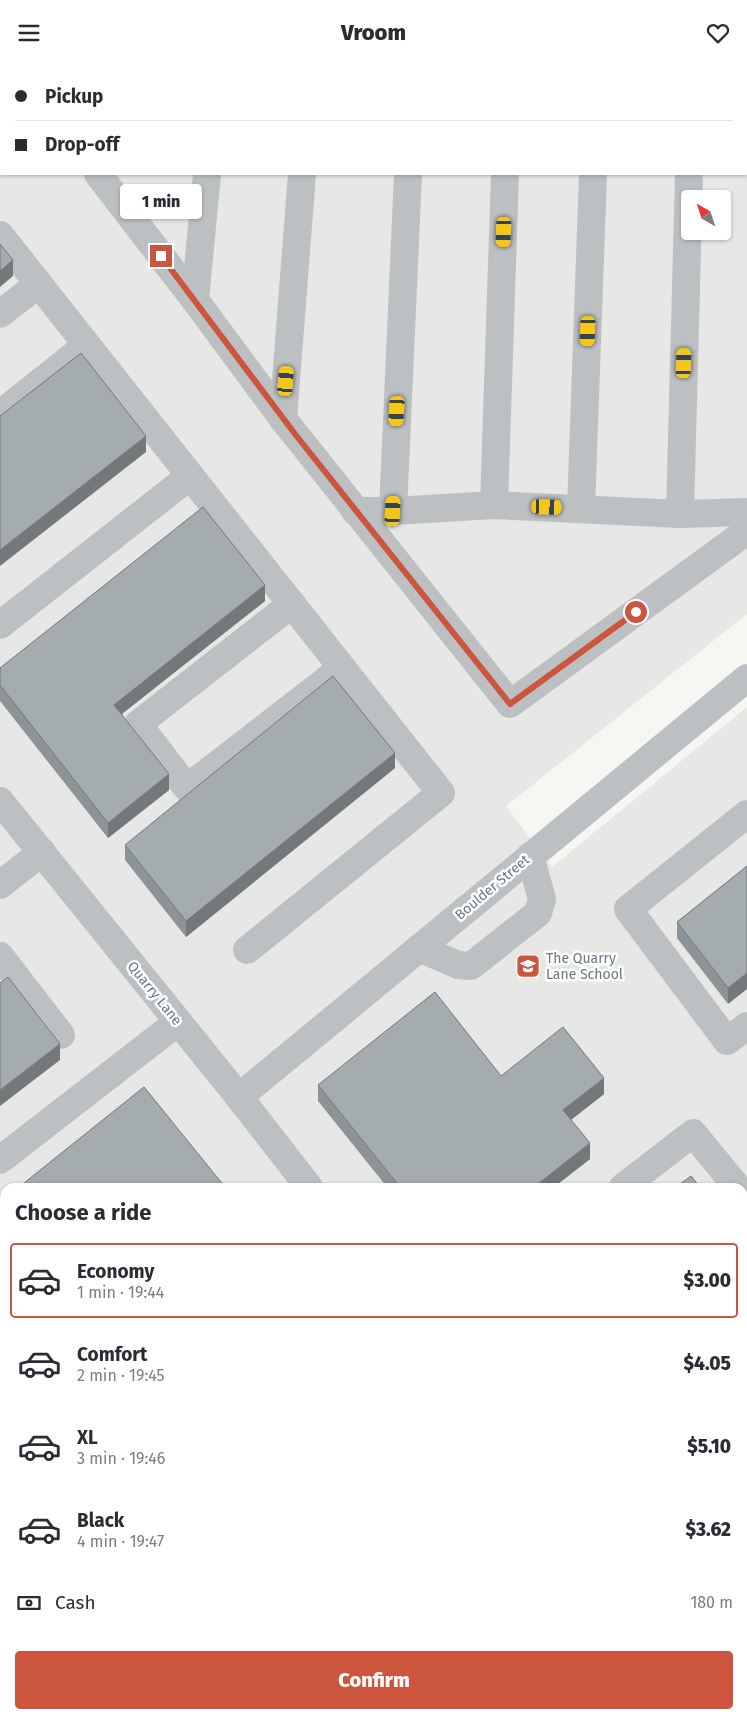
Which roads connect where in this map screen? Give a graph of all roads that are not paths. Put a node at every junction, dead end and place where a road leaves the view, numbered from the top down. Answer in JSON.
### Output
{"nodes":[{"id":1,"x":207,"y":175,"type":"edge"},
{"id":2,"x":302,"y":175,"type":"edge"},
{"id":3,"x":408,"y":175,"type":"edge"},
{"id":4,"x":505,"y":175,"type":"edge"},
{"id":5,"x":593,"y":175,"type":"edge"},
{"id":6,"x":689,"y":175,"type":"edge"},
{"id":7,"x":103,"y":177,"type":"edge"},
{"id":8,"x":0,"y":235,"type":"edge"},
{"id":9,"x":38,"y":284,"type":"junction"},
{"id":10,"x":196,"y":300,"type":"junction"},
{"id":11,"x":0,"y":314,"type":"edge"},
{"id":12,"x":87,"y":345,"type":"junction"},
{"id":13,"x":0,"y":414,"type":"edge"},
{"id":14,"x":283,"y":419,"type":"junction"},
{"id":15,"x":190,"y":476,"type":"junction"},
{"id":16,"x":494,"y":505,"type":"junction"},
{"id":17,"x":582,"y":509,"type":"junction"},
{"id":18,"x":355,"y":511,"type":"junction"},
{"id":19,"x":393,"y":511,"type":"junction"},
{"id":20,"x":747,"y":512,"type":"edge"},
{"id":21,"x":680,"y":514,"type":"junction"},
{"id":22,"x":747,"y":531,"type":"edge"},
{"id":23,"x":292,"y":604,"type":"junction"},
{"id":24,"x":0,"y":625,"type":"edge"},
{"id":25,"x":342,"y":667,"type":"junction"},
{"id":26,"x":747,"y":678,"type":"edge"},
{"id":27,"x":0,"y":801,"type":"edge"},
{"id":28,"x":747,"y":814,"type":"edge"},
{"id":29,"x":42,"y":852,"type":"junction"},
{"id":30,"x":530,"y":856,"type":"junction"},
{"id":31,"x":0,"y":885,"type":"edge"},
{"id":32,"x":419,"y":948,"type":"junction"},
{"id":33,"x":247,"y":950,"type":"dead end"},
{"id":34,"x":0,"y":956,"type":"edge"},
{"id":35,"x":178,"y":1022,"type":"junction"},
{"id":36,"x":745,"y":1032,"type":"edge"},
{"id":37,"x":61,"y":1035,"type":"dead end"},
{"id":38,"x":239,"y":1097,"type":"junction"},
{"id":39,"x":0,"y":1160,"type":"edge"},
{"id":40,"x":306,"y":1183,"type":"edge"},
{"id":41,"x":628,"y":1183,"type":"edge"},
{"id":42,"x":734,"y":1183,"type":"edge"}],
"edges":[{"from":1,"to":10,"type":"street"},
{"from":2,"to":14,"type":"street"},
{"from":3,"to":19,"type":"street"},
{"from":4,"to":16,"type":"street"},
{"from":5,"to":17,"type":"street"},
{"from":6,"to":21,"type":"street"},
{"from":7,"to":10,"type":"street"},
{"from":8,"to":9,"type":"street"},
{"from":9,"to":11,"type":"street"},
{"from":9,"to":12,"type":"street"},
{"from":10,"to":14,"type":"street"},
{"from":12,"to":13,"type":"street"},
{"from":12,"to":15,"type":"street"},
{"from":14,"to":18,"type":"street"},
{"from":15,"to":23,"type":"street"},
{"from":15,"to":24,"type":"street"},
{"from":16,"to":17,"type":"street"},
{"from":16,"to":19,"type":"street"},
{"from":17,"to":21,"type":"street"},
{"from":18,"to":19,"type":"street"},
{"from":18,"to":22,"type":"street"},
{"from":20,"to":21,"type":"street"},
{"from":23,"to":25,"type":"street"},
{"from":23,"to":25,"type":"street"},
{"from":25,"to":33,"type":"street"},
{"from":26,"to":30,"type":"street","name":"Boulder Street"},
{"from":27,"to":29,"type":"street","name":"Quarry Lane"},
{"from":28,"to":36,"type":"street"},
{"from":29,"to":31,"type":"street"},
{"from":29,"to":35,"type":"street","name":"Quarry Lane"},
{"from":30,"to":32,"type":"street","name":"Boulder Street"},
{"from":30,"to":32,"type":"street"},
{"from":32,"to":38,"type":"street","name":"Boulder Street"},
{"from":34,"to":37,"type":"street"},
{"from":35,"to":38,"type":"street","name":"Quarry Lane"},
{"from":35,"to":39,"type":"street"},
{"from":38,"to":40,"type":"street","name":"Quarry Lane"},
{"from":41,"to":42,"type":"street"}]}
